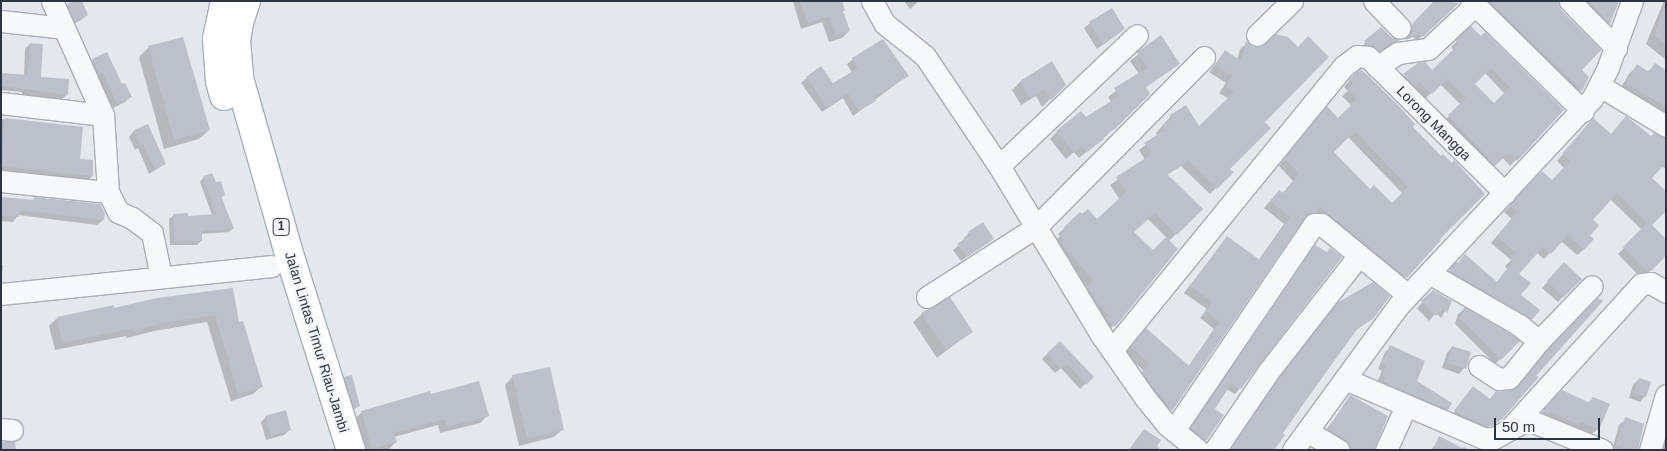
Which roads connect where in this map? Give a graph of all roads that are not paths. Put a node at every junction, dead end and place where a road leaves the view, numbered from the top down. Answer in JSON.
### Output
{"nodes":[{"id":1,"x":52,"y":1,"type":"edge"},
{"id":2,"x":225,"y":1,"type":"edge"},
{"id":3,"x":246,"y":1,"type":"edge"},
{"id":4,"x":872,"y":1,"type":"edge"},
{"id":5,"x":1292,"y":1,"type":"edge"},
{"id":6,"x":1374,"y":1,"type":"edge"},
{"id":7,"x":1570,"y":1,"type":"edge"},
{"id":8,"x":1632,"y":1,"type":"edge"},
{"id":9,"x":1473,"y":3,"type":"edge"},
{"id":10,"x":1,"y":20,"type":"edge"},
{"id":11,"x":64,"y":28,"type":"junction"},
{"id":12,"x":1400,"y":28,"type":"dead end"},
{"id":13,"x":1137,"y":35,"type":"dead end"},
{"id":14,"x":1257,"y":35,"type":"dead end"},
{"id":15,"x":1616,"y":48,"type":"junction"},
{"id":16,"x":1204,"y":57,"type":"dead end"},
{"id":17,"x":1369,"y":61,"type":"junction"},
{"id":18,"x":1600,"y":86,"type":"junction"},
{"id":19,"x":1,"y":103,"type":"edge"},
{"id":20,"x":1583,"y":111,"type":"junction"},
{"id":21,"x":103,"y":115,"type":"junction"},
{"id":22,"x":1666,"y":126,"type":"edge"},
{"id":23,"x":999,"y":166,"type":"junction"},
{"id":24,"x":1,"y":180,"type":"edge"},
{"id":25,"x":108,"y":192,"type":"junction"},
{"id":26,"x":1505,"y":193,"type":"junction"},
{"id":27,"x":1036,"y":228,"type":"junction"},
{"id":28,"x":1359,"y":255,"type":"junction"},
{"id":29,"x":272,"y":266,"type":"junction"},
{"id":30,"x":1429,"y":273,"type":"junction"},
{"id":31,"x":161,"y":277,"type":"junction"},
{"id":32,"x":1592,"y":286,"type":"dead end"},
{"id":33,"x":1666,"y":292,"type":"edge"},
{"id":34,"x":1,"y":294,"type":"edge"},
{"id":35,"x":1408,"y":295,"type":"junction"},
{"id":36,"x":927,"y":297,"type":"dead end"},
{"id":37,"x":1539,"y":341,"type":"junction"},
{"id":38,"x":1112,"y":350,"type":"junction"},
{"id":39,"x":1479,"y":366,"type":"dead end"},
{"id":40,"x":1345,"y":380,"type":"junction"},
{"id":41,"x":1666,"y":395,"type":"edge"},
{"id":42,"x":1406,"y":406,"type":"junction"},
{"id":43,"x":1174,"y":430,"type":"junction"},
{"id":44,"x":1307,"y":431,"type":"junction"},
{"id":45,"x":1507,"y":432,"type":"junction"},
{"id":46,"x":1593,"y":448,"type":"edge"},
{"id":47,"x":330,"y":450,"type":"edge"},
{"id":48,"x":351,"y":450,"type":"edge"},
{"id":49,"x":1198,"y":450,"type":"edge"},
{"id":50,"x":1215,"y":450,"type":"edge"},
{"id":51,"x":1293,"y":450,"type":"edge"},
{"id":52,"x":1338,"y":450,"type":"edge"},
{"id":53,"x":1386,"y":450,"type":"edge"},
{"id":54,"x":1650,"y":450,"type":"edge"}],
"edges":[{"from":1,"to":11,"type":"street"},
{"from":2,"to":29,"type":"highway","name":"Jalan Lintas Timur Riau-Jambi","number":"1"},
{"from":3,"to":48,"type":"highway","name":"Jalan Lintas Timur Riau-Jambi","number":"1"},
{"from":4,"to":23,"type":"street"},
{"from":5,"to":14,"type":"street"},
{"from":6,"to":12,"type":"street"},
{"from":7,"to":15,"type":"street"},
{"from":8,"to":15,"type":"street"},
{"from":9,"to":17,"type":"street"},
{"from":9,"to":20,"type":"street"},
{"from":10,"to":11,"type":"street"},
{"from":11,"to":21,"type":"street"},
{"from":13,"to":23,"type":"street"},
{"from":15,"to":18,"type":"street"},
{"from":16,"to":27,"type":"street"},
{"from":17,"to":26,"type":"street","name":"Lorong Mangga"},
{"from":17,"to":38,"type":"street"},
{"from":18,"to":20,"type":"street"},
{"from":18,"to":22,"type":"street"},
{"from":19,"to":21,"type":"street"},
{"from":20,"to":26,"type":"street"},
{"from":21,"to":25,"type":"street"},
{"from":23,"to":27,"type":"street"},
{"from":24,"to":25,"type":"street"},
{"from":25,"to":31,"type":"street"},
{"from":26,"to":30,"type":"street"},
{"from":27,"to":36,"type":"street"},
{"from":27,"to":38,"type":"street"},
{"from":28,"to":35,"type":"street"},
{"from":28,"to":43,"type":"street"},
{"from":28,"to":50,"type":"street"},
{"from":29,"to":31,"type":"street"},
{"from":29,"to":47,"type":"highway","name":"Jalan Lintas Timur Riau-Jambi","number":"1"},
{"from":30,"to":35,"type":"street"},
{"from":30,"to":37,"type":"street"},
{"from":31,"to":34,"type":"street"},
{"from":32,"to":37,"type":"street"},
{"from":33,"to":45,"type":"street"},
{"from":35,"to":40,"type":"street"},
{"from":37,"to":39,"type":"street"},
{"from":38,"to":43,"type":"street"},
{"from":40,"to":42,"type":"street"},
{"from":40,"to":44,"type":"street"},
{"from":41,"to":54,"type":"street"},
{"from":42,"to":45,"type":"street"},
{"from":42,"to":53,"type":"street"},
{"from":43,"to":49,"type":"street"},
{"from":44,"to":51,"type":"street"},
{"from":44,"to":52,"type":"street"},
{"from":45,"to":46,"type":"street"}]}
